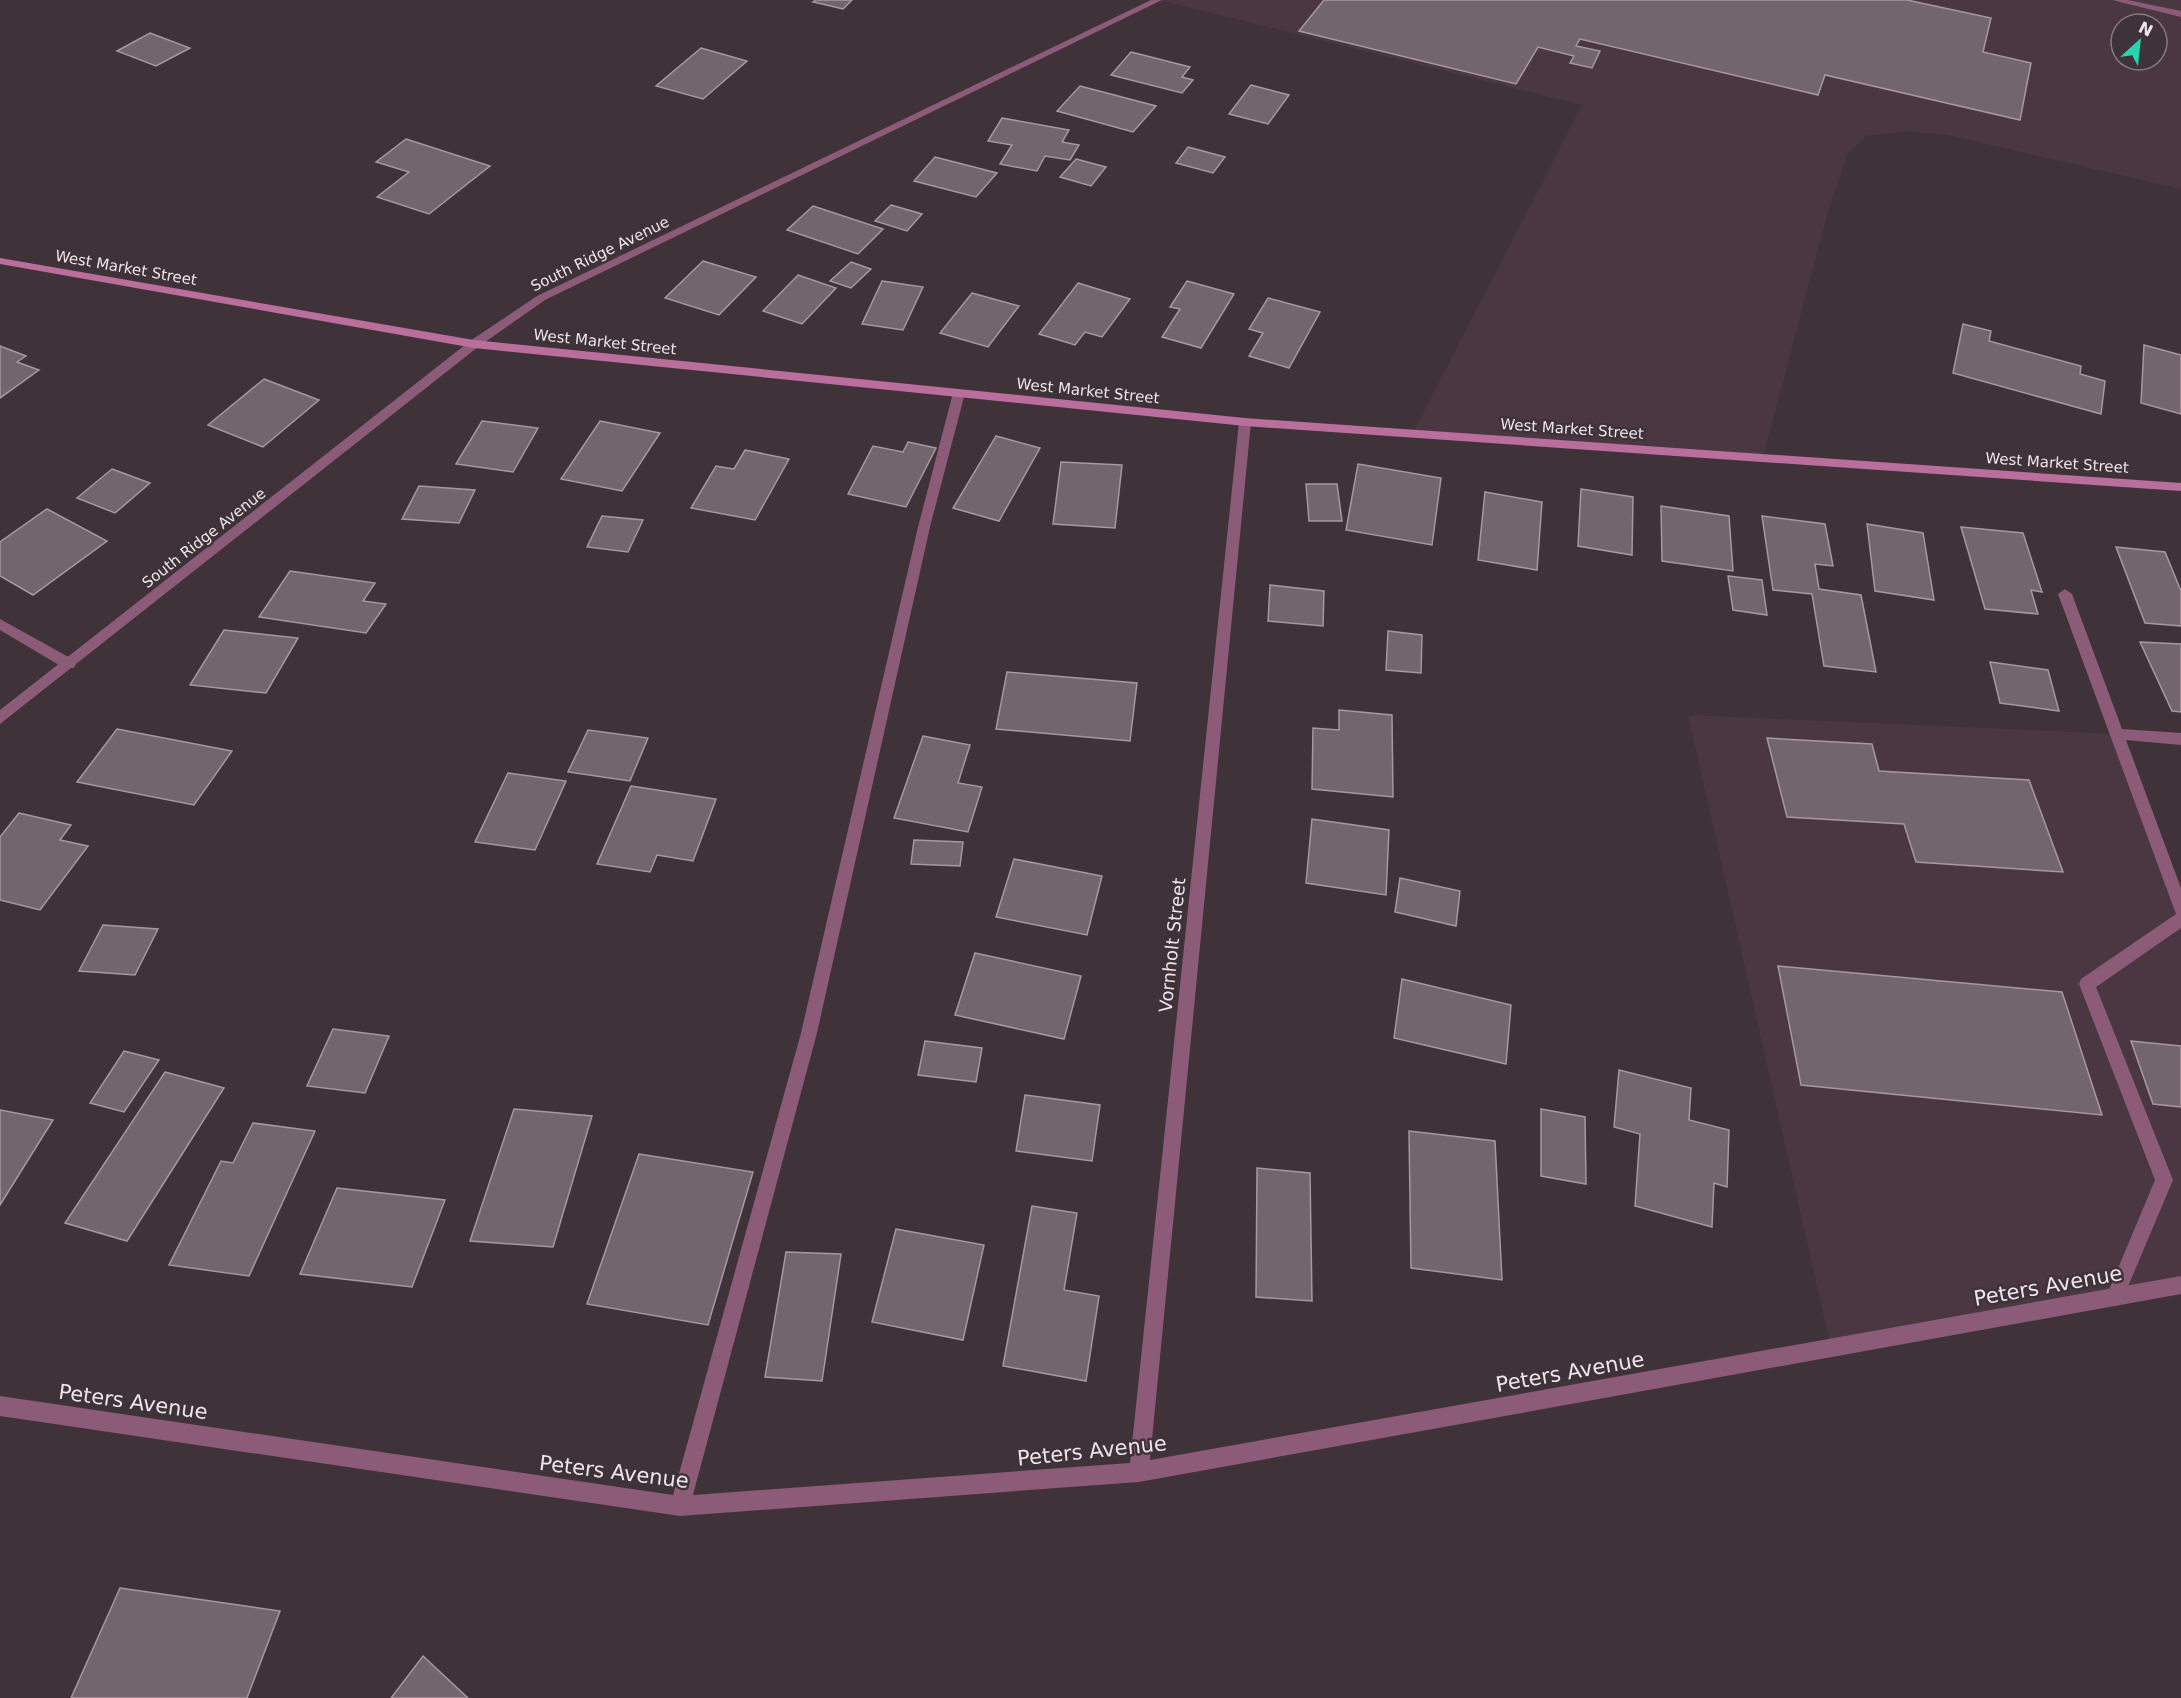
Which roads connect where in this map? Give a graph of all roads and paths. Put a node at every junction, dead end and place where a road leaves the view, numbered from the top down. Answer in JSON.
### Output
{"nodes":[{"id":1,"x":1158,"y":0,"type":"edge"},
{"id":2,"x":2116,"y":0,"type":"edge"},
{"id":3,"x":2181,"y":14,"type":"edge"},
{"id":4,"x":0,"y":261,"type":"edge"},
{"id":5,"x":474,"y":344,"type":"junction"},
{"id":6,"x":959,"y":393,"type":"junction"},
{"id":7,"x":1245,"y":422,"type":"junction"},
{"id":8,"x":2181,"y":487,"type":"edge"},
{"id":9,"x":2065,"y":594,"type":"dead end"},
{"id":10,"x":0,"y":624,"type":"edge"},
{"id":11,"x":69,"y":664,"type":"junction"},
{"id":12,"x":0,"y":718,"type":"edge"},
{"id":13,"x":2117,"y":734,"type":"junction"},
{"id":14,"x":2181,"y":739,"type":"edge"},
{"id":15,"x":2181,"y":909,"type":"edge"},
{"id":16,"x":2181,"y":920,"type":"edge"},
{"id":17,"x":2181,"y":1285,"type":"edge"},
{"id":18,"x":2115,"y":1297,"type":"junction"},
{"id":19,"x":0,"y":1406,"type":"edge"},
{"id":20,"x":1139,"y":1473,"type":"junction"},
{"id":21,"x":680,"y":1506,"type":"junction"}],
"edges":[{"from":1,"to":5,"type":"street","name":"South Ridge Avenue"},
{"from":2,"to":3,"type":"street"},
{"from":4,"to":5,"type":"main road","name":"West Market Street"},
{"from":5,"to":6,"type":"main road","name":"West Market Street"},
{"from":5,"to":11,"type":"street","name":"South Ridge Avenue"},
{"from":6,"to":7,"type":"main road","name":"West Market Street"},
{"from":6,"to":21,"type":"street"},
{"from":7,"to":8,"type":"main road","name":"West Market Street"},
{"from":7,"to":20,"type":"street","name":"Vornholt Street"},
{"from":9,"to":13,"type":"street"},
{"from":10,"to":11,"type":"street"},
{"from":11,"to":12,"type":"street","name":"South Ridge Avenue"},
{"from":13,"to":14,"type":"street"},
{"from":13,"to":15,"type":"street"},
{"from":16,"to":18,"type":"street"},
{"from":17,"to":18,"type":"street","name":"Peters Avenue"},
{"from":18,"to":20,"type":"street","name":"Peters Avenue"},
{"from":19,"to":21,"type":"street","name":"Peters Avenue"},
{"from":20,"to":21,"type":"street","name":"Peters Avenue"}]}
